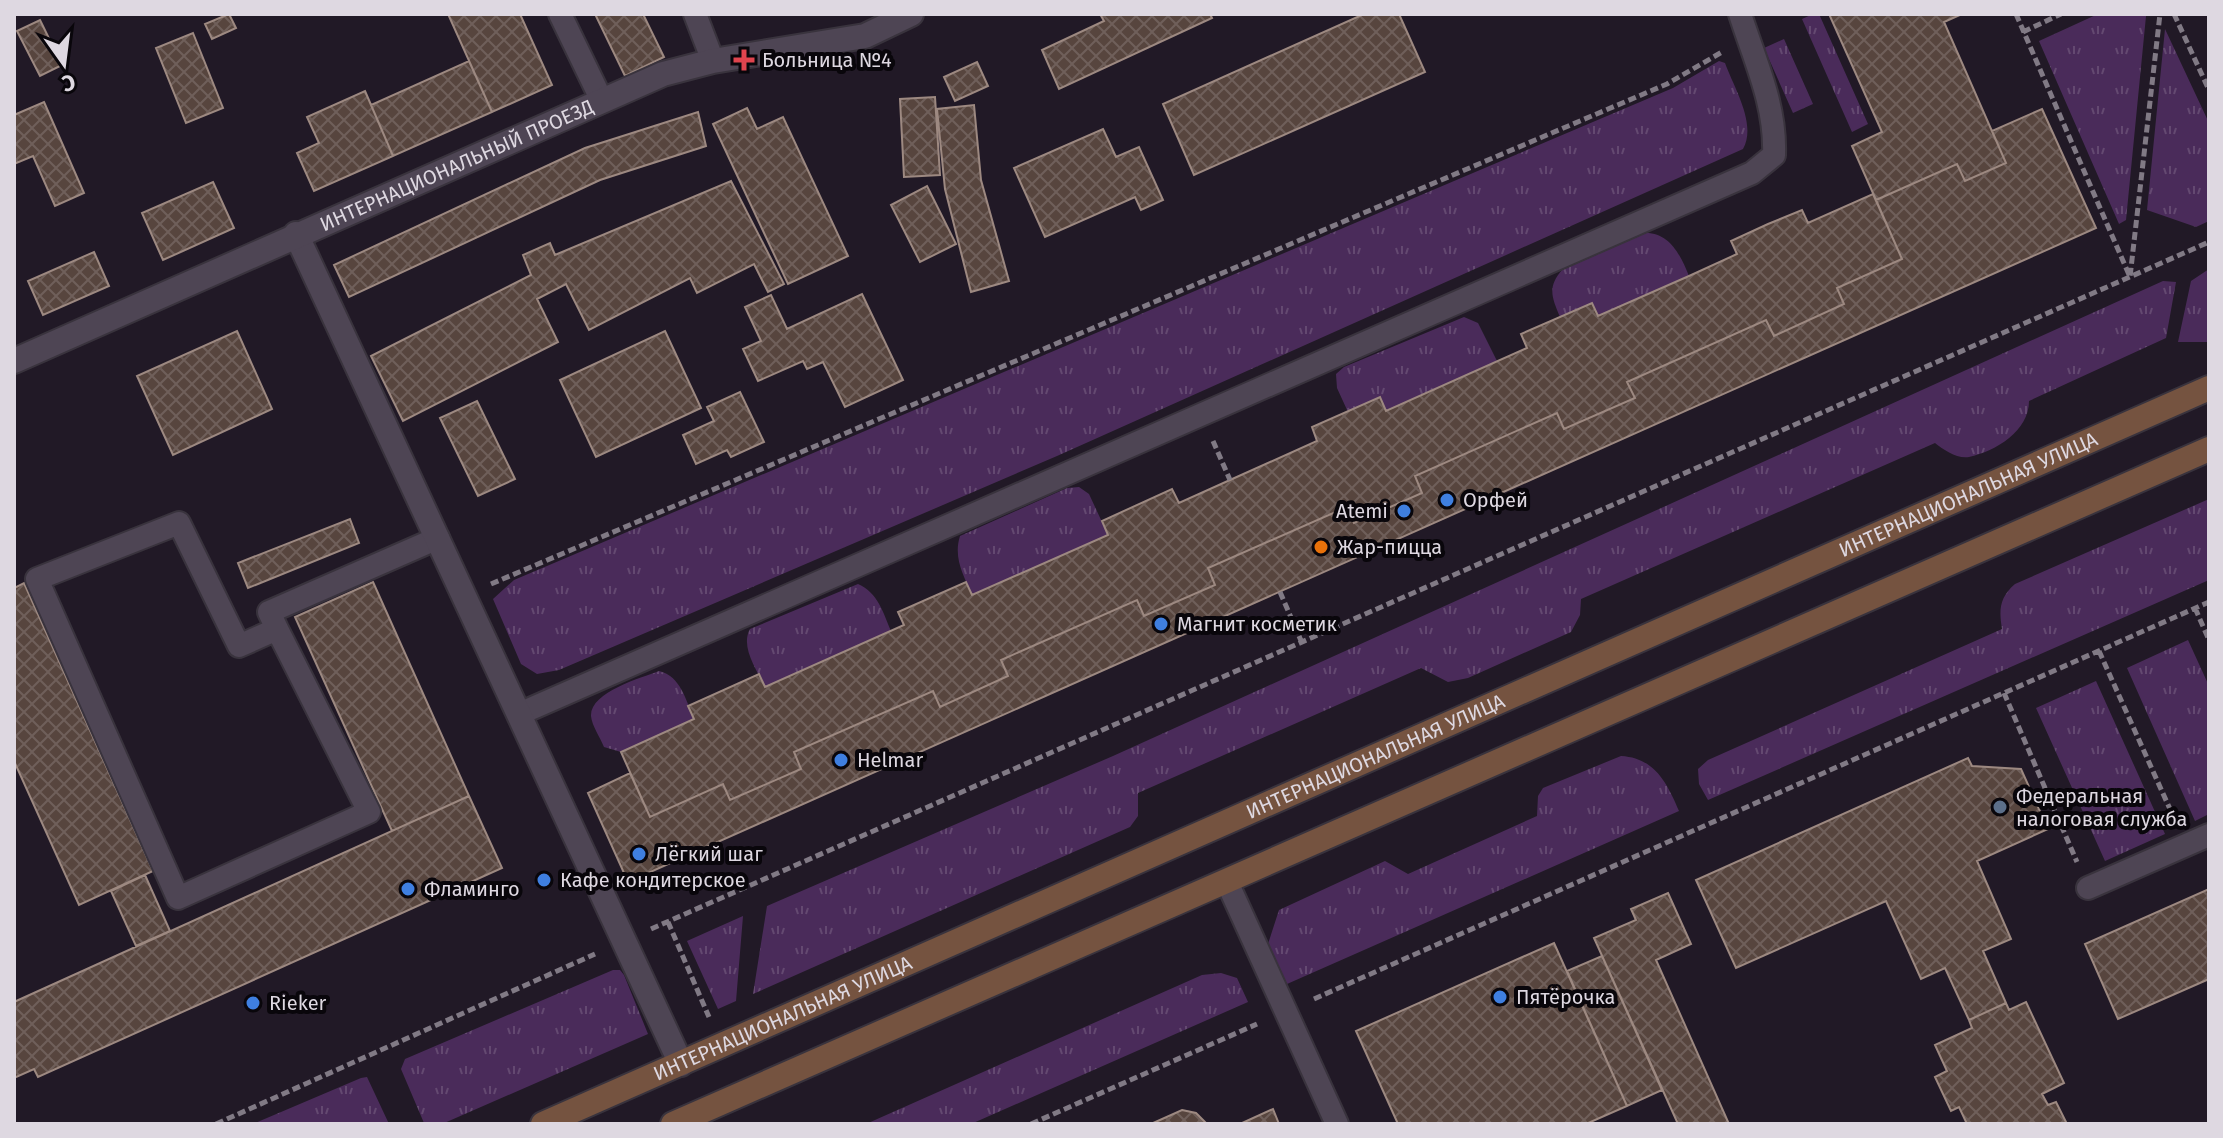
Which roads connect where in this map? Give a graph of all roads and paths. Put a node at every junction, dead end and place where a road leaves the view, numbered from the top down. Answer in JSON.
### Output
{"nodes":[{"id":1,"x":560,"y":14,"type":"edge"},
{"id":2,"x":695,"y":14,"type":"edge"},
{"id":3,"x":911,"y":14,"type":"edge"},
{"id":4,"x":1740,"y":14,"type":"edge"},
{"id":5,"x":2016,"y":14,"type":"edge"},
{"id":6,"x":2061,"y":14,"type":"edge"},
{"id":7,"x":2160,"y":14,"type":"edge"},
{"id":8,"x":2174,"y":14,"type":"edge"},
{"id":9,"x":2023,"y":32,"type":"junction"},
{"id":10,"x":1747,"y":37,"type":"junction"},
{"id":11,"x":713,"y":61,"type":"junction"},
{"id":12,"x":2209,"y":90,"type":"edge"},
{"id":13,"x":602,"y":101,"type":"junction"},
{"id":14,"x":296,"y":234,"type":"junction"},
{"id":15,"x":2209,"y":242,"type":"edge"},
{"id":16,"x":2130,"y":277,"type":"junction"},
{"id":17,"x":14,"y":361,"type":"edge"},
{"id":18,"x":2209,"y":388,"type":"edge"},
{"id":19,"x":1201,"y":415,"type":"junction"},
{"id":20,"x":2209,"y":449,"type":"edge"},
{"id":21,"x":1230,"y":480,"type":"dead end"},
{"id":22,"x":438,"y":538,"type":"junction"},
{"id":23,"x":1280,"y":592,"type":"dead end"},
{"id":24,"x":465,"y":595,"type":"junction"},
{"id":25,"x":2209,"y":602,"type":"edge"},
{"id":26,"x":2195,"y":608,"type":"junction"},
{"id":27,"x":277,"y":629,"type":"junction"},
{"id":28,"x":2209,"y":640,"type":"edge"},
{"id":29,"x":1302,"y":643,"type":"junction"},
{"id":30,"x":2099,"y":651,"type":"junction"},
{"id":31,"x":2004,"y":693,"type":"junction"},
{"id":32,"x":519,"y":714,"type":"junction"},
{"id":33,"x":2209,"y":835,"type":"edge"},
{"id":34,"x":2186,"y":845,"type":"junction"},
{"id":35,"x":1227,"y":882,"type":"junction"},
{"id":36,"x":2088,"y":888,"type":"joint"},
{"id":37,"x":625,"y":940,"type":"junction"},
{"id":38,"x":1286,"y":1011,"type":"junction"},
{"id":39,"x":681,"y":1064,"type":"junction"},
{"id":40,"x":584,"y":1116,"type":"edge"},
{"id":41,"x":216,"y":1124,"type":"edge"},
{"id":42,"x":543,"y":1124,"type":"edge"},
{"id":43,"x":673,"y":1124,"type":"edge"},
{"id":44,"x":1031,"y":1124,"type":"edge"},
{"id":45,"x":1337,"y":1124,"type":"edge"}],
"edges":[{"from":1,"to":13,"type":"lane"},
{"from":2,"to":11,"type":"lane"},
{"from":3,"to":11,"type":"street","name":"ИНТЕРНАЦИОНАЛЬНЫЙ ПРОЕЗД"},
{"from":4,"to":10,"type":"lane"},
{"from":5,"to":9,"type":"path"},
{"from":6,"to":9,"type":"path"},
{"from":7,"to":16,"type":"path"},
{"from":8,"to":12,"type":"path"},
{"from":9,"to":16,"type":"path"},
{"from":10,"to":19,"type":"lane"},
{"from":10,"to":24,"type":"path"},
{"from":11,"to":13,"type":"street","name":"ИНТЕРНАЦИОНАЛЬНЫЙ ПРОЕЗД"},
{"from":13,"to":14,"type":"street","name":"ИНТЕРНАЦИОНАЛЬНЫЙ ПРОЕЗД"},
{"from":14,"to":17,"type":"street","name":"ИНТЕРНАЦИОНАЛЬНЫЙ ПРОЕЗД"},
{"from":14,"to":22,"type":"street"},
{"from":15,"to":16,"type":"path"},
{"from":16,"to":29,"type":"path"},
{"from":18,"to":39,"type":"main road","name":"ИНТЕРНАЦИОНАЛЬНАЯ УЛИЦА"},
{"from":19,"to":21,"type":"path"},
{"from":19,"to":32,"type":"lane"},
{"from":20,"to":35,"type":"main road"},
{"from":22,"to":24,"type":"street"},
{"from":22,"to":27,"type":"lane"},
{"from":23,"to":29,"type":"path"},
{"from":24,"to":32,"type":"street"},
{"from":25,"to":26,"type":"path"},
{"from":26,"to":28,"type":"path"},
{"from":26,"to":30,"type":"path"},
{"from":27,"to":27,"type":"lane"},
{"from":29,"to":37,"type":"path"},
{"from":30,"to":31,"type":"path"},
{"from":30,"to":34,"type":"path"},
{"from":31,"to":36,"type":"path"},
{"from":31,"to":38,"type":"path"},
{"from":32,"to":37,"type":"street"},
{"from":33,"to":34,"type":"lane"},
{"from":34,"to":36,"type":"lane"},
{"from":35,"to":38,"type":"lane"},
{"from":35,"to":43,"type":"main road"},
{"from":37,"to":39,"type":"street"},
{"from":37,"to":41,"type":"path"},
{"from":38,"to":44,"type":"path"},
{"from":38,"to":45,"type":"lane"},
{"from":39,"to":40,"type":"main road","name":"ИНТЕРНАЦИОНАЛЬНАЯ УЛИЦА"},
{"from":40,"to":42,"type":"main road","name":"ИНТЕРНАЦИОНАЛЬНАЯ УЛИЦА"}]}
